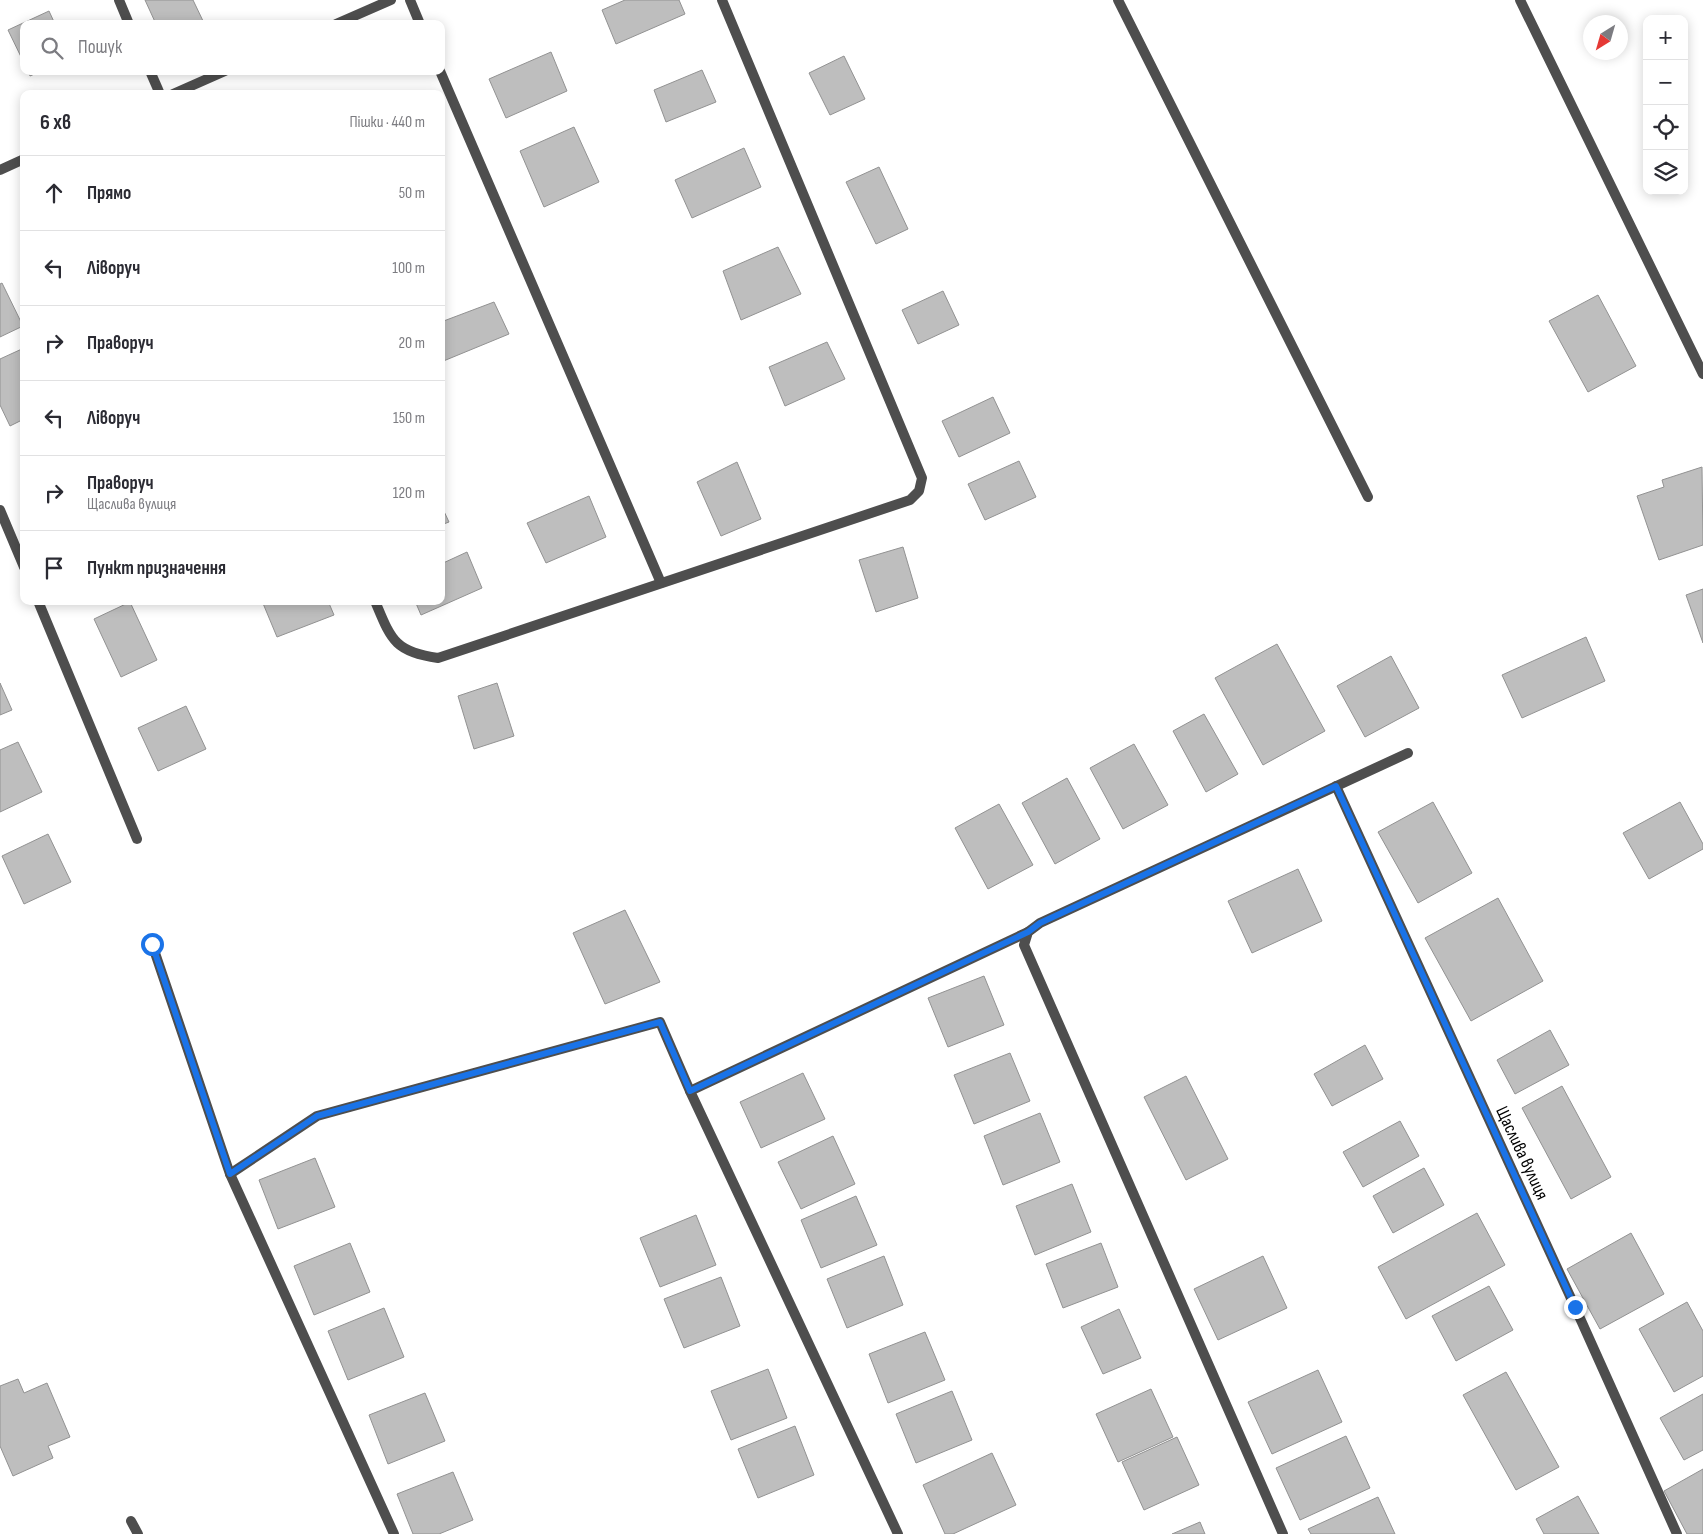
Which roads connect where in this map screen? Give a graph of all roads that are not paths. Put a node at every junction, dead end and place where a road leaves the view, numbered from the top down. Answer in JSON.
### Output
{"nodes":[{"id":1,"x":118,"y":0,"type":"edge"},
{"id":2,"x":391,"y":0,"type":"edge"},
{"id":3,"x":410,"y":0,"type":"edge"},
{"id":4,"x":722,"y":0,"type":"edge"},
{"id":5,"x":1118,"y":0,"type":"edge"},
{"id":6,"x":1520,"y":0,"type":"edge"},
{"id":7,"x":127,"y":20,"type":"edge"},
{"id":8,"x":345,"y":20,"type":"edge"},
{"id":9,"x":418,"y":20,"type":"edge"},
{"id":10,"x":152,"y":75,"type":"edge"},
{"id":11,"x":216,"y":75,"type":"edge"},
{"id":12,"x":442,"y":75,"type":"edge"},
{"id":13,"x":158,"y":90,"type":"edge"},
{"id":14,"x":182,"y":90,"type":"edge"},
{"id":15,"x":20,"y":161,"type":"edge"},
{"id":16,"x":0,"y":170,"type":"edge"},
{"id":17,"x":1703,"y":374,"type":"edge"},
{"id":18,"x":1368,"y":496,"type":"dead end"},
{"id":19,"x":0,"y":510,"type":"edge"},
{"id":20,"x":20,"y":558,"type":"edge"},
{"id":21,"x":661,"y":583,"type":"junction"},
{"id":22,"x":40,"y":605,"type":"edge"},
{"id":23,"x":376,"y":605,"type":"edge"},
{"id":24,"x":1408,"y":753,"type":"dead end"},
{"id":25,"x":1336,"y":786,"type":"junction"},
{"id":26,"x":137,"y":839,"type":"dead end"},
{"id":27,"x":1028,"y":932,"type":"junction"},
{"id":28,"x":152,"y":944,"type":"dead end"},
{"id":29,"x":690,"y":1091,"type":"junction"},
{"id":30,"x":230,"y":1174,"type":"junction"},
{"id":31,"x":131,"y":1521,"type":"dead end"},
{"id":32,"x":138,"y":1534,"type":"edge"},
{"id":33,"x":394,"y":1534,"type":"edge"},
{"id":34,"x":898,"y":1534,"type":"edge"},
{"id":35,"x":1283,"y":1534,"type":"edge"},
{"id":36,"x":1677,"y":1534,"type":"edge"}],
"edges":[{"from":1,"to":7,"type":"street"},
{"from":2,"to":8,"type":"street"},
{"from":3,"to":9,"type":"street"},
{"from":4,"to":21,"type":"street"},
{"from":5,"to":18,"type":"street"},
{"from":6,"to":17,"type":"street"},
{"from":10,"to":13,"type":"street"},
{"from":11,"to":14,"type":"street"},
{"from":12,"to":21,"type":"street"},
{"from":15,"to":16,"type":"street"},
{"from":19,"to":20,"type":"street"},
{"from":21,"to":23,"type":"street"},
{"from":22,"to":26,"type":"street"},
{"from":24,"to":25,"type":"street"},
{"from":25,"to":27,"type":"street"},
{"from":25,"to":36,"type":"street","name":"Щаслива вулиця"},
{"from":27,"to":29,"type":"street"},
{"from":27,"to":35,"type":"street"},
{"from":28,"to":30,"type":"street"},
{"from":29,"to":30,"type":"street"},
{"from":29,"to":34,"type":"street"},
{"from":30,"to":33,"type":"street"},
{"from":31,"to":32,"type":"street"}]}
